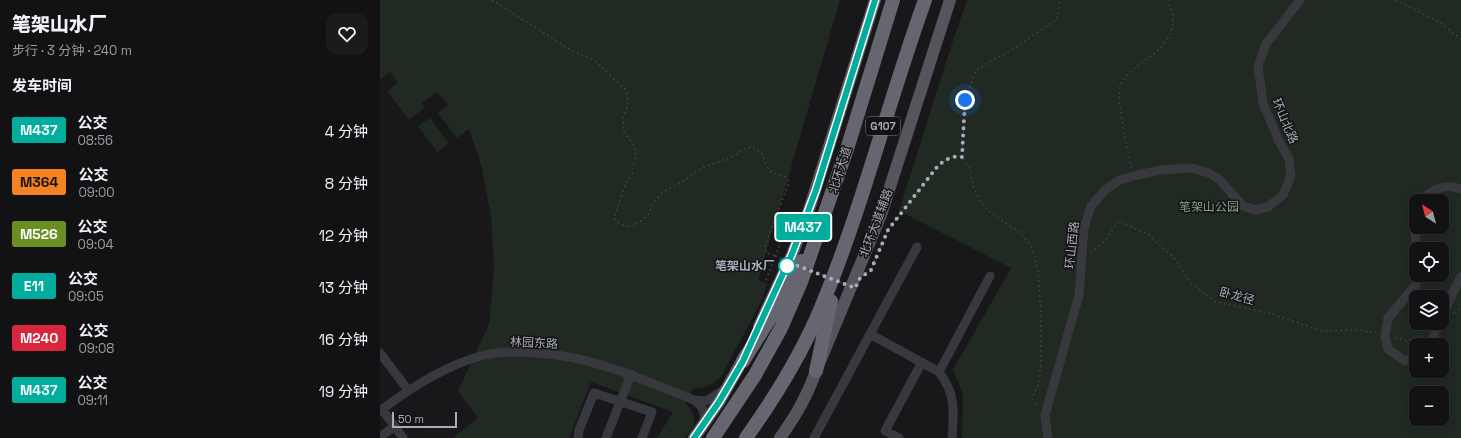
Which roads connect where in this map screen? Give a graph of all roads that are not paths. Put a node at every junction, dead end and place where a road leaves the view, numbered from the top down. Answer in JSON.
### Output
{"nodes":[{"id":1,"x":875,"y":0,"type":"edge"},
{"id":2,"x":925,"y":0,"type":"edge"},
{"id":3,"x":950,"y":0,"type":"edge"},
{"id":4,"x":1300,"y":0,"type":"edge"},
{"id":5,"x":891,"y":3,"type":"edge"},
{"id":6,"x":1461,"y":189,"type":"edge"},
{"id":7,"x":1427,"y":194,"type":"edge"},
{"id":8,"x":1268,"y":207,"type":"joint"},
{"id":9,"x":826,"y":212,"type":"junction"},
{"id":10,"x":918,"y":247,"type":"dead end"},
{"id":11,"x":842,"y":252,"type":"junction"},
{"id":12,"x":990,"y":276,"type":"dead end"},
{"id":13,"x":1461,"y":278,"type":"edge"},
{"id":14,"x":1416,"y":282,"type":"edge"},
{"id":15,"x":1449,"y":302,"type":"edge"},
{"id":16,"x":870,"y":334,"type":"junction"},
{"id":17,"x":380,"y":353,"type":"edge"},
{"id":18,"x":1409,"y":359,"type":"edge"},
{"id":19,"x":743,"y":361,"type":"junction"},
{"id":20,"x":922,"y":362,"type":"junction"},
{"id":21,"x":816,"y":371,"type":"junction"},
{"id":22,"x":939,"y":372,"type":"junction"},
{"id":23,"x":631,"y":374,"type":"junction"},
{"id":24,"x":730,"y":384,"type":"junction"},
{"id":25,"x":408,"y":390,"type":"junction"},
{"id":26,"x":693,"y":400,"type":"junction"},
{"id":27,"x":620,"y":402,"type":"junction"},
{"id":28,"x":381,"y":410,"type":"edge"},
{"id":29,"x":703,"y":425,"type":"junction"},
{"id":30,"x":394,"y":426,"type":"junction"},
{"id":31,"x":380,"y":437,"type":"edge"},
{"id":32,"x":404,"y":438,"type":"edge"},
{"id":33,"x":578,"y":438,"type":"edge"},
{"id":34,"x":606,"y":438,"type":"edge"},
{"id":35,"x":642,"y":438,"type":"edge"},
{"id":36,"x":694,"y":438,"type":"edge"},
{"id":37,"x":713,"y":438,"type":"edge"},
{"id":38,"x":746,"y":438,"type":"edge"},
{"id":39,"x":780,"y":438,"type":"edge"},
{"id":40,"x":814,"y":438,"type":"edge"},
{"id":41,"x":899,"y":438,"type":"edge"},
{"id":42,"x":952,"y":438,"type":"edge"},
{"id":43,"x":1048,"y":438,"type":"edge"}],
"edges":[{"from":1,"to":19,"type":"main road"},
{"from":2,"to":11,"type":"highway","number":"G107"},
{"from":3,"to":21,"type":"main road","name":"北环大道辅路"},
{"from":4,"to":8,"type":"street","name":"环山北路"},
{"from":5,"to":9,"type":"highway","name":"北环大道","number":"G107"},
{"from":6,"to":7,"type":"street"},
{"from":8,"to":43,"type":"street","name":"环山西路"},
{"from":9,"to":19,"type":"highway"},
{"from":9,"to":37,"type":"highway","name":"北环大道","number":"G107"},
{"from":10,"to":16,"type":"street"},
{"from":11,"to":21,"type":"highway"},
{"from":11,"to":38,"type":"highway","number":"G107"},
{"from":12,"to":22,"type":"street"},
{"from":13,"to":15,"type":"street"},
{"from":14,"to":18,"type":"street"},
{"from":16,"to":20,"type":"street"},
{"from":16,"to":40,"type":"street"},
{"from":17,"to":25,"type":"street"},
{"from":19,"to":24,"type":"main road"},
{"from":20,"to":22,"type":"street"},
{"from":20,"to":41,"type":"street"},
{"from":21,"to":39,"type":"main road","name":"北环大道辅路"},
{"from":22,"to":42,"type":"street"},
{"from":23,"to":25,"type":"street","name":"林园东路"},
{"from":23,"to":26,"type":"street","name":"林园东路"},
{"from":23,"to":27,"type":"street"},
{"from":24,"to":26,"type":"street","name":"林园东路"},
{"from":24,"to":29,"type":"main road"},
{"from":25,"to":28,"type":"street","name":"林园东路"},
{"from":26,"to":29,"type":"street"},
{"from":27,"to":33,"type":"street"},
{"from":27,"to":34,"type":"street"},
{"from":27,"to":35,"type":"street"},
{"from":28,"to":30,"type":"street"},
{"from":29,"to":36,"type":"main road"},
{"from":30,"to":31,"type":"street"},
{"from":30,"to":32,"type":"street"}]}
